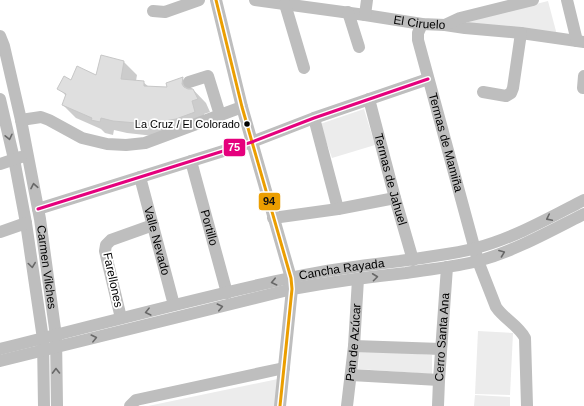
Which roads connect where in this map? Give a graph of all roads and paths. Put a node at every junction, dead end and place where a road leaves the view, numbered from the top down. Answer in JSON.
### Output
{"nodes":[{"id":1,"x":200,"y":0,"type":"edge"},
{"id":2,"x":216,"y":0,"type":"edge"},
{"id":3,"x":255,"y":0,"type":"edge"},
{"id":4,"x":366,"y":0,"type":"edge"},
{"id":5,"x":533,"y":0,"type":"edge"},
{"id":6,"x":568,"y":0,"type":"edge"},
{"id":7,"x":285,"y":4,"type":"junction"},
{"id":8,"x":153,"y":11,"type":"dead end"},
{"id":9,"x":348,"y":12,"type":"junction"},
{"id":10,"x":365,"y":14,"type":"junction"},
{"id":11,"x":422,"y":24,"type":"junction"},
{"id":12,"x":445,"y":25,"type":"junction"},
{"id":13,"x":521,"y":33,"type":"junction"},
{"id":14,"x":0,"y":36,"type":"edge"},
{"id":15,"x":581,"y":42,"type":"edge"},
{"id":16,"x":359,"y":47,"type":"dead end"},
{"id":17,"x":304,"y":68,"type":"dead end"},
{"id":18,"x":428,"y":79,"type":"junction"},
{"id":19,"x":189,"y":82,"type":"dead end"},
{"id":20,"x":483,"y":92,"type":"dead end"},
{"id":21,"x":0,"y":99,"type":"edge"},
{"id":22,"x":369,"y":99,"type":"junction"},
{"id":23,"x":242,"y":107,"type":"junction"},
{"id":24,"x":220,"y":115,"type":"junction"},
{"id":25,"x":314,"y":118,"type":"junction"},
{"id":26,"x":21,"y":120,"type":"junction"},
{"id":27,"x":252,"y":142,"type":"junction"},
{"id":28,"x":28,"y":155,"type":"junction"},
{"id":29,"x":14,"y":159,"type":"junction"},
{"id":30,"x":191,"y":161,"type":"junction"},
{"id":31,"x":0,"y":164,"type":"edge"},
{"id":32,"x":140,"y":177,"type":"junction"},
{"id":33,"x":395,"y":198,"type":"junction"},
{"id":34,"x":584,"y":200,"type":"edge"},
{"id":35,"x":38,"y":209,"type":"junction"},
{"id":36,"x":338,"y":209,"type":"junction"},
{"id":37,"x":584,"y":214,"type":"edge"},
{"id":38,"x":274,"y":218,"type":"junction"},
{"id":39,"x":26,"y":223,"type":"junction"},
{"id":40,"x":153,"y":225,"type":"junction"},
{"id":41,"x":0,"y":232,"type":"edge"},
{"id":42,"x":475,"y":249,"type":"junction"},
{"id":43,"x":413,"y":260,"type":"junction"},
{"id":44,"x":478,"y":261,"type":"junction"},
{"id":45,"x":446,"y":267,"type":"junction"},
{"id":46,"x":358,"y":279,"type":"junction"},
{"id":47,"x":291,"y":284,"type":"junction"},
{"id":48,"x":227,"y":293,"type":"junction"},
{"id":49,"x":174,"y":305,"type":"junction"},
{"id":50,"x":121,"y":318,"type":"junction"},
{"id":51,"x":56,"y":341,"type":"junction"},
{"id":52,"x":43,"y":344,"type":"junction"},
{"id":53,"x":354,"y":346,"type":"junction"},
{"id":54,"x":0,"y":349,"type":"edge"},
{"id":55,"x":441,"y":349,"type":"junction"},
{"id":56,"x":0,"y":361,"type":"edge"},
{"id":57,"x":284,"y":368,"type":"junction"},
{"id":58,"x":351,"y":375,"type":"junction"},
{"id":59,"x":439,"y":380,"type":"junction"},
{"id":60,"x":44,"y":406,"type":"edge"},
{"id":61,"x":57,"y":406,"type":"edge"},
{"id":62,"x":130,"y":406,"type":"edge"},
{"id":63,"x":280,"y":406,"type":"edge"},
{"id":64,"x":347,"y":406,"type":"edge"},
{"id":65,"x":438,"y":406,"type":"edge"},
{"id":66,"x":527,"y":406,"type":"edge"}],
"edges":[{"from":1,"to":8,"type":"street"},
{"from":2,"to":23,"type":"street"},
{"from":3,"to":7,"type":"street","name":"El Ciruelo"},
{"from":4,"to":10,"type":"street"},
{"from":5,"to":12,"type":"street"},
{"from":6,"to":15,"type":"street"},
{"from":7,"to":9,"type":"street","name":"El Ciruelo"},
{"from":7,"to":17,"type":"street"},
{"from":9,"to":10,"type":"street","name":"El Ciruelo"},
{"from":9,"to":16,"type":"street"},
{"from":10,"to":11,"type":"street","name":"El Ciruelo"},
{"from":11,"to":12,"type":"street","name":"El Ciruelo"},
{"from":11,"to":18,"type":"street","name":"Termas de Mamiña"},
{"from":12,"to":13,"type":"street","name":"El Ciruelo"},
{"from":13,"to":15,"type":"street","name":"El Ciruelo"},
{"from":13,"to":20,"type":"street"},
{"from":14,"to":26,"type":"street","name":"Carmen Vilches"},
{"from":18,"to":22,"type":"street"},
{"from":18,"to":42,"type":"street","name":"Termas de Mamiña"},
{"from":19,"to":24,"type":"street"},
{"from":21,"to":29,"type":"street","name":"Carmen Vilches","one_way":true},
{"from":22,"to":25,"type":"street"},
{"from":22,"to":33,"type":"street","name":"Termas de Jahuel"},
{"from":23,"to":24,"type":"street"},
{"from":23,"to":27,"type":"street"},
{"from":24,"to":26,"type":"street"},
{"from":25,"to":27,"type":"street"},
{"from":25,"to":36,"type":"street"},
{"from":26,"to":28,"type":"street","name":"Carmen Vilches"},
{"from":27,"to":30,"type":"street"},
{"from":27,"to":38,"type":"street"},
{"from":28,"to":29,"type":"street"},
{"from":35,"to":28,"type":"street","name":"Carmen Vilches","one_way":true},
{"from":29,"to":31,"type":"street"},
{"from":29,"to":39,"type":"street","name":"Carmen Vilches"},
{"from":30,"to":32,"type":"street"},
{"from":30,"to":48,"type":"street","name":"Portillo"},
{"from":32,"to":35,"type":"street"},
{"from":32,"to":40,"type":"street","name":"Valle Nevado"},
{"from":33,"to":36,"type":"street"},
{"from":33,"to":43,"type":"street","name":"Termas de Jahuel"},
{"from":34,"to":42,"type":"street","name":"Cancha Rayada","one_way":true},
{"from":35,"to":51,"type":"street","name":"Carmen Vilches"},
{"from":36,"to":38,"type":"street"},
{"from":44,"to":37,"type":"street","name":"Cancha Rayada","one_way":true},
{"from":38,"to":47,"type":"street"},
{"from":39,"to":41,"type":"street"},
{"from":39,"to":52,"type":"street","name":"Carmen Vilches","one_way":true},
{"from":40,"to":49,"type":"street","name":"Valle Nevado"},
{"from":40,"to":50,"type":"street","name":"Farellones"},
{"from":42,"to":43,"type":"street","name":"Cancha Rayada"},
{"from":42,"to":44,"type":"street","name":"Termas de Mamiña"},
{"from":43,"to":47,"type":"street","name":"Cancha Rayada"},
{"from":44,"to":45,"type":"street","name":"Cancha Rayada"},
{"from":44,"to":66,"type":"street","name":"Termas de Mamiña"},
{"from":46,"to":45,"type":"street","name":"Cancha Rayada","one_way":true},
{"from":45,"to":55,"type":"street","name":"Cerro Santa Ana"},
{"from":46,"to":47,"type":"street","name":"Cancha Rayada"},
{"from":46,"to":53,"type":"street","name":"Pan de Azúcar"},
{"from":47,"to":48,"type":"street","name":"Cancha Rayada","one_way":true},
{"from":51,"to":47,"type":"street","name":"Cancha Rayada","one_way":true},
{"from":47,"to":57,"type":"street"},
{"from":48,"to":49,"type":"street","name":"Cancha Rayada"},
{"from":49,"to":50,"type":"street","name":"Cancha Rayada","one_way":true},
{"from":50,"to":51,"type":"street","name":"Cancha Rayada"},
{"from":51,"to":52,"type":"street","name":"Cancha Rayada"},
{"from":61,"to":51,"type":"street","name":"Carmen Vilches","one_way":true},
{"from":52,"to":54,"type":"street","name":"Cancha Rayada"},
{"from":52,"to":56,"type":"street","name":"Cancha Rayada"},
{"from":52,"to":60,"type":"street","name":"Carmen Vilches"},
{"from":53,"to":55,"type":"street"},
{"from":53,"to":58,"type":"street","name":"Pan de Azúcar"},
{"from":55,"to":59,"type":"street","name":"Cerro Santa Ana"},
{"from":57,"to":62,"type":"street"},
{"from":57,"to":63,"type":"street"},
{"from":58,"to":59,"type":"street"},
{"from":58,"to":64,"type":"street","name":"Pan de Azúcar"},
{"from":59,"to":65,"type":"street","name":"Cerro Santa Ana"}]}
